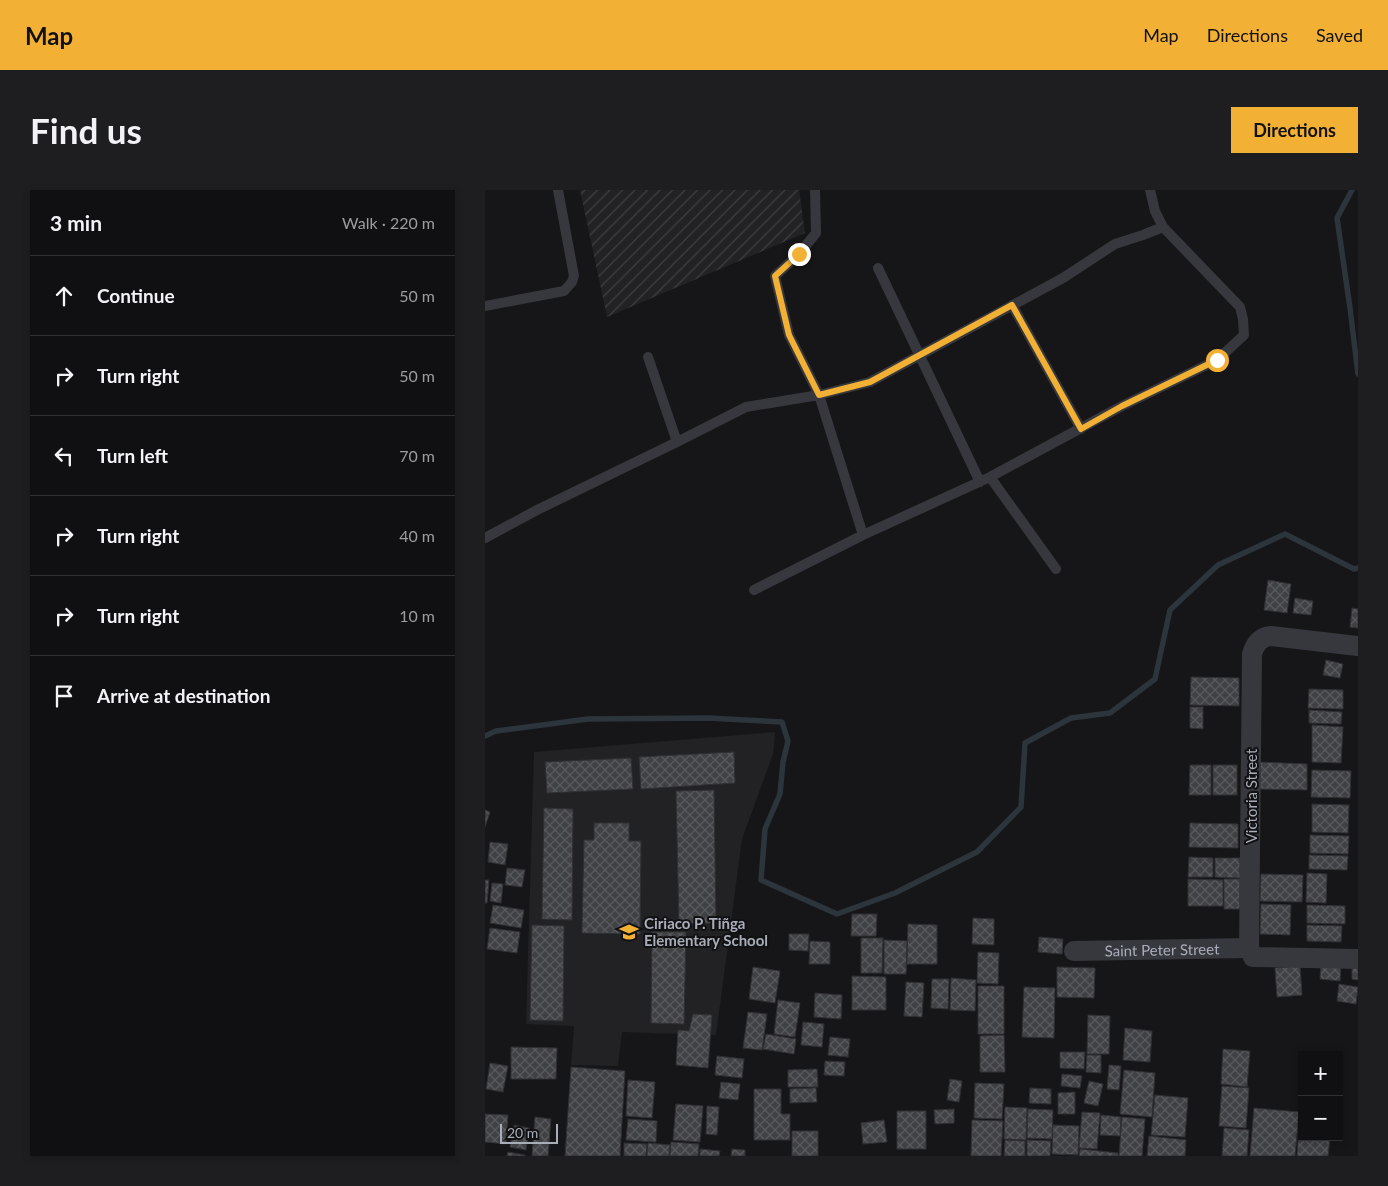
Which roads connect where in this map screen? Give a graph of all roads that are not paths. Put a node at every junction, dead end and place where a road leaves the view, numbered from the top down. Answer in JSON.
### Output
{"nodes":[{"id":1,"x":558,"y":190,"type":"edge"},
{"id":2,"x":815,"y":190,"type":"edge"},
{"id":3,"x":1150,"y":190,"type":"edge"},
{"id":4,"x":1163,"y":226,"type":"junction"},
{"id":5,"x":878,"y":268,"type":"dead end"},
{"id":6,"x":1012,"y":305,"type":"junction"},
{"id":7,"x":485,"y":306,"type":"edge"},
{"id":8,"x":920,"y":355,"type":"junction"},
{"id":9,"x":648,"y":357,"type":"dead end"},
{"id":10,"x":819,"y":395,"type":"junction"},
{"id":11,"x":1081,"y":429,"type":"junction"},
{"id":12,"x":677,"y":442,"type":"junction"},
{"id":13,"x":991,"y":477,"type":"junction"},
{"id":14,"x":980,"y":482,"type":"junction"},
{"id":15,"x":863,"y":536,"type":"junction"},
{"id":16,"x":485,"y":538,"type":"edge"},
{"id":17,"x":1056,"y":569,"type":"dead end"},
{"id":18,"x":754,"y":590,"type":"dead end"},
{"id":19,"x":1358,"y":646,"type":"edge"},
{"id":20,"x":1074,"y":951,"type":"dead end"},
{"id":21,"x":1251,"y":953,"type":"junction"},
{"id":22,"x":1358,"y":959,"type":"edge"}],
"edges":[{"from":1,"to":7,"type":"lane"},
{"from":2,"to":10,"type":"lane"},
{"from":3,"to":4,"type":"lane"},
{"from":4,"to":6,"type":"lane"},
{"from":4,"to":11,"type":"lane"},
{"from":5,"to":8,"type":"lane"},
{"from":6,"to":8,"type":"lane"},
{"from":6,"to":11,"type":"lane"},
{"from":8,"to":10,"type":"lane"},
{"from":8,"to":14,"type":"lane"},
{"from":9,"to":12,"type":"lane"},
{"from":10,"to":12,"type":"lane"},
{"from":10,"to":15,"type":"lane"},
{"from":11,"to":13,"type":"lane"},
{"from":12,"to":16,"type":"lane"},
{"from":13,"to":14,"type":"lane"},
{"from":13,"to":17,"type":"lane"},
{"from":14,"to":15,"type":"lane"},
{"from":15,"to":18,"type":"lane"},
{"from":19,"to":21,"type":"street","name":"Victoria Street"},
{"from":20,"to":21,"type":"street","name":"Saint Peter Street"},
{"from":21,"to":22,"type":"street","name":"Saint Peter Street"}]}
